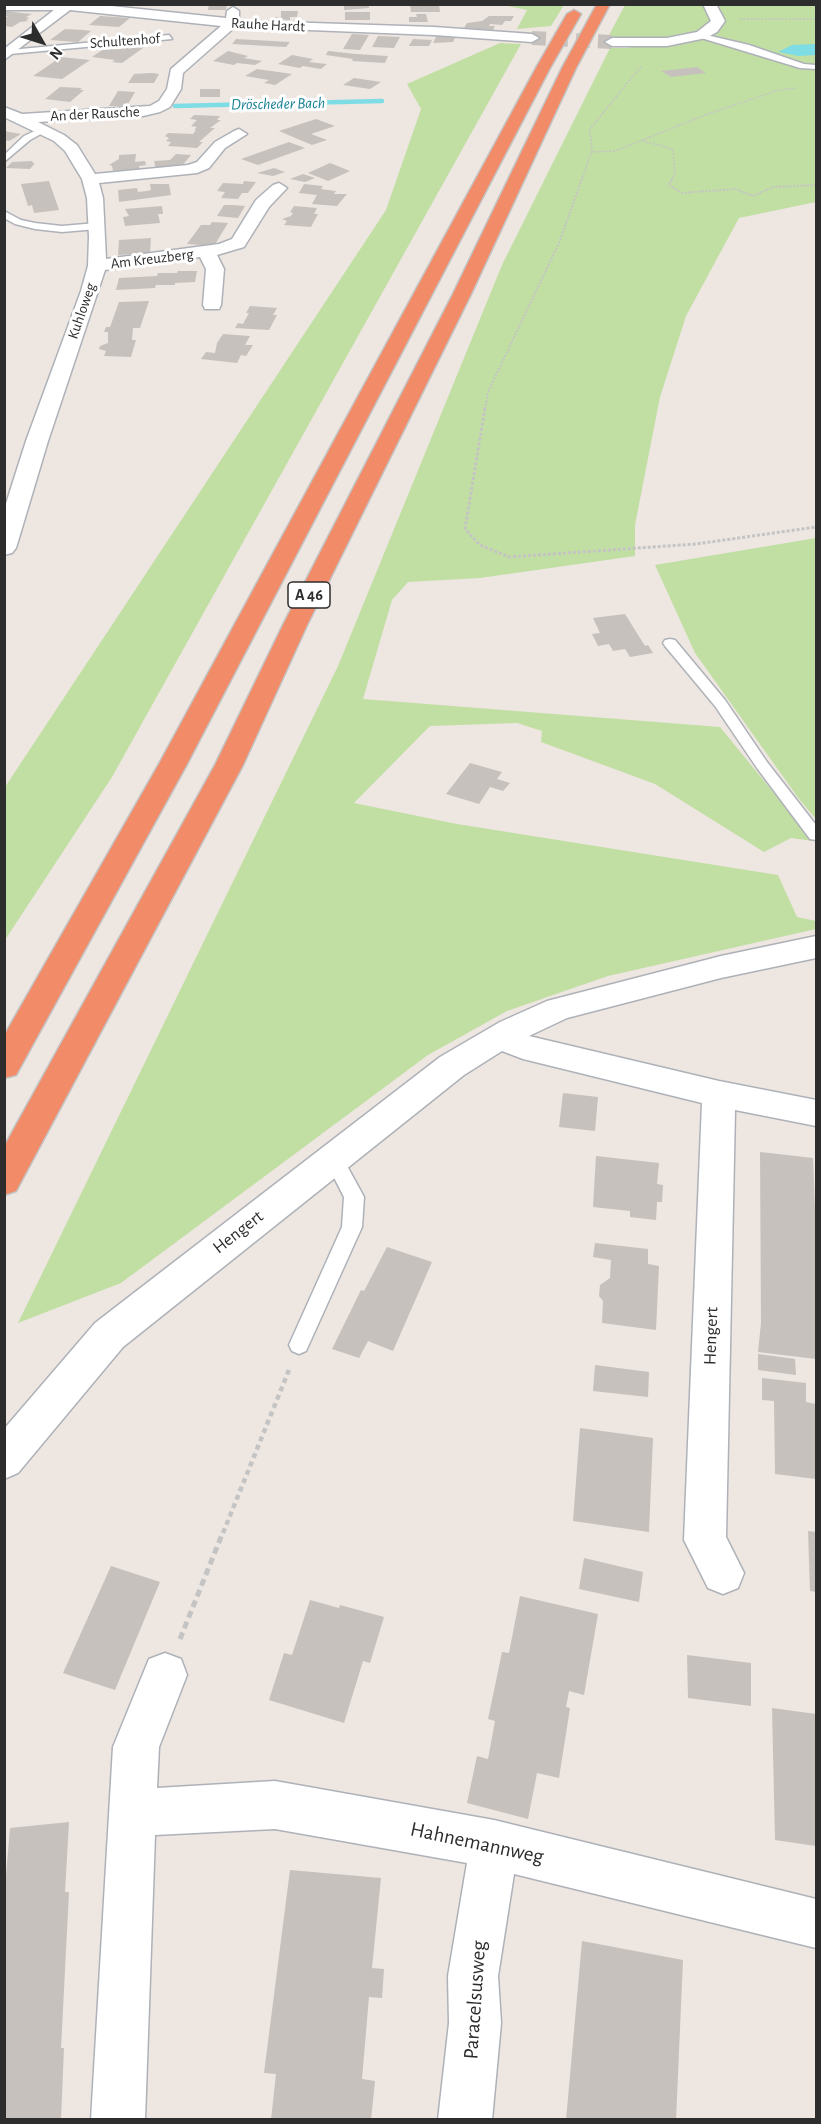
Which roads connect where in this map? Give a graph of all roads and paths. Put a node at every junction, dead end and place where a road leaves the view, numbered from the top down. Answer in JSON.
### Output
{"nodes":[{"id":1,"x":234,"y":4,"type":"edge"},
{"id":2,"x":579,"y":4,"type":"edge"},
{"id":3,"x":604,"y":4,"type":"edge"},
{"id":4,"x":709,"y":4,"type":"edge"},
{"id":5,"x":69,"y":5,"type":"edge"},
{"id":6,"x":4,"y":6,"type":"edge"},
{"id":7,"x":380,"y":14,"type":"dead end"},
{"id":8,"x":448,"y":17,"type":"dead end"},
{"id":9,"x":816,"y":19,"type":"edge"},
{"id":10,"x":718,"y":21,"type":"junction"},
{"id":11,"x":232,"y":23,"type":"junction"},
{"id":12,"x":377,"y":30,"type":"junction"},
{"id":13,"x":434,"y":31,"type":"junction"},
{"id":14,"x":701,"y":35,"type":"junction"},
{"id":15,"x":169,"y":37,"type":"dead end"},
{"id":16,"x":532,"y":38,"type":"tunnel mouth"},
{"id":17,"x":612,"y":42,"type":"tunnel mouth"},
{"id":18,"x":7,"y":54,"type":"edge"},
{"id":19,"x":646,"y":60,"type":"dead end"},
{"id":20,"x":816,"y":67,"type":"edge"},
{"id":21,"x":798,"y":87,"type":"dead end"},
{"id":22,"x":4,"y":111,"type":"edge"},
{"id":23,"x":23,"y":118,"type":"junction"},
{"id":24,"x":44,"y":130,"type":"junction"},
{"id":25,"x":239,"y":134,"type":"dead end"},
{"id":26,"x":643,"y":141,"type":"junction"},
{"id":27,"x":592,"y":152,"type":"dead end"},
{"id":28,"x":4,"y":160,"type":"edge"},
{"id":29,"x":90,"y":179,"type":"junction"},
{"id":30,"x":816,"y":185,"type":"edge"},
{"id":31,"x":279,"y":188,"type":"dead end"},
{"id":32,"x":4,"y":214,"type":"edge"},
{"id":33,"x":97,"y":226,"type":"junction"},
{"id":34,"x":207,"y":253,"type":"junction"},
{"id":35,"x":97,"y":266,"type":"junction"},
{"id":36,"x":212,"y":305,"type":"dead end"},
{"id":37,"x":816,"y":527,"type":"edge"},
{"id":38,"x":4,"y":548,"type":"edge"},
{"id":39,"x":670,"y":643,"type":"dead end"},
{"id":40,"x":816,"y":836,"type":"edge"},
{"id":41,"x":816,"y":947,"type":"edge"},
{"id":42,"x":501,"y":1036,"type":"junction"},
{"id":43,"x":4,"y":1066,"type":"edge"},
{"id":44,"x":719,"y":1094,"type":"junction"},
{"id":45,"x":816,"y":1113,"type":"edge"},
{"id":46,"x":333,"y":1158,"type":"junction"},
{"id":47,"x":4,"y":1181,"type":"edge"},
{"id":48,"x":299,"y":1345,"type":"joint"},
{"id":49,"x":4,"y":1460,"type":"edge"},
{"id":50,"x":723,"y":1573,"type":"dead end"},
{"id":51,"x":165,"y":1676,"type":"joint"},
{"id":52,"x":132,"y":1813,"type":"junction"},
{"id":53,"x":494,"y":1844,"type":"junction"},
{"id":54,"x":816,"y":1924,"type":"edge"},
{"id":55,"x":118,"y":2120,"type":"edge"},
{"id":56,"x":465,"y":2120,"type":"edge"}],
"edges":[{"from":1,"to":11,"type":"street"},
{"from":2,"to":43,"type":"highway","number":"A 46"},
{"from":3,"to":47,"type":"highway","number":"A 46"},
{"from":4,"to":10,"type":"street"},
{"from":5,"to":6,"type":"street","name":"Rauhe Hardt"},
{"from":5,"to":11,"type":"street","name":"Rauhe Hardt"},
{"from":5,"to":18,"type":"street","name":"Schultenhof"},
{"from":7,"to":12,"type":"street"},
{"from":8,"to":13,"type":"street"},
{"from":9,"to":10,"type":"path"},
{"from":10,"to":14,"type":"street"},
{"from":11,"to":12,"type":"street","name":"Rauhe Hardt"},
{"from":11,"to":23,"type":"street","name":"An der Rausche"},
{"from":12,"to":13,"type":"street","name":"Rauhe Hardt"},
{"from":13,"to":16,"type":"street","name":"Rauhe Hardt"},
{"from":14,"to":17,"type":"street"},
{"from":14,"to":20,"type":"lane"},
{"from":15,"to":18,"type":"lane","name":"Schultenhof"},
{"from":19,"to":37,"type":"path"},
{"from":21,"to":26,"type":"path"},
{"from":22,"to":23,"type":"street","name":"Kuhloweg"},
{"from":23,"to":24,"type":"street","name":"Kuhloweg"},
{"from":24,"to":28,"type":"lane"},
{"from":24,"to":29,"type":"street","name":"Kuhloweg"},
{"from":25,"to":29,"type":"street"},
{"from":26,"to":27,"type":"path"},
{"from":26,"to":30,"type":"path"},
{"from":29,"to":33,"type":"street","name":"Kuhloweg"},
{"from":31,"to":34,"type":"street","name":"Am Kreuzberg"},
{"from":32,"to":33,"type":"lane"},
{"from":33,"to":35,"type":"street","name":"Kuhloweg"},
{"from":34,"to":35,"type":"street","name":"Am Kreuzberg"},
{"from":34,"to":36,"type":"street","name":"Am Kreuzberg"},
{"from":35,"to":38,"type":"street","name":"Kuhloweg"},
{"from":39,"to":40,"type":"lane"},
{"from":41,"to":42,"type":"street","name":"Hengert"},
{"from":42,"to":44,"type":"street"},
{"from":42,"to":46,"type":"street","name":"Hengert"},
{"from":44,"to":45,"type":"street"},
{"from":44,"to":50,"type":"street","name":"Hengert"},
{"from":46,"to":48,"type":"lane"},
{"from":46,"to":49,"type":"street","name":"Hengert"},
{"from":48,"to":51,"type":"path"},
{"from":51,"to":52,"type":"street"},
{"from":52,"to":53,"type":"street","name":"Hahnemannweg"},
{"from":52,"to":55,"type":"street"},
{"from":53,"to":54,"type":"street","name":"Hahnemannweg"},
{"from":53,"to":56,"type":"street","name":"Paracelsusweg"}]}
